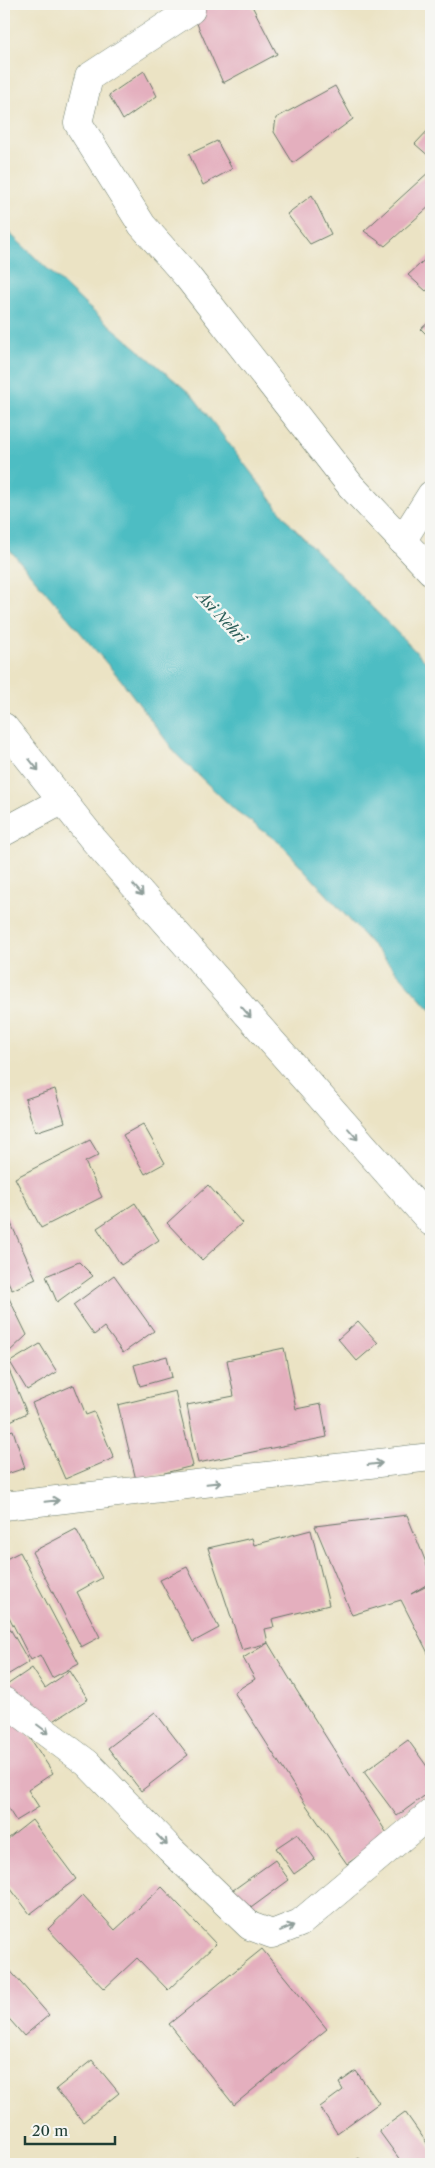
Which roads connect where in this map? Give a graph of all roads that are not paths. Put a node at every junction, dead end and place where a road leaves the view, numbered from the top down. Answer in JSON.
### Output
{"nodes":[{"id":1,"x":191,"y":10,"type":"dead end"},
{"id":2,"x":431,"y":495,"type":"edge"},
{"id":3,"x":402,"y":541,"type":"junction"},
{"id":4,"x":431,"y":571,"type":"edge"},
{"id":5,"x":4,"y":727,"type":"edge"},
{"id":6,"x":63,"y":800,"type":"junction"},
{"id":7,"x":4,"y":832,"type":"edge"},
{"id":8,"x":431,"y":1222,"type":"edge"},
{"id":9,"x":431,"y":1457,"type":"edge"},
{"id":10,"x":4,"y":1506,"type":"edge"},
{"id":11,"x":4,"y":1701,"type":"edge"},
{"id":12,"x":431,"y":1813,"type":"edge"}],
"edges":[{"from":1,"to":3,"type":"street"},
{"from":2,"to":3,"type":"street"},
{"from":3,"to":4,"type":"street"},
{"from":5,"to":6,"type":"street","one_way":true},
{"from":6,"to":7,"type":"street"},
{"from":6,"to":8,"type":"street","one_way":true},
{"from":10,"to":9,"type":"street","one_way":true},
{"from":11,"to":12,"type":"street","one_way":true}]}
